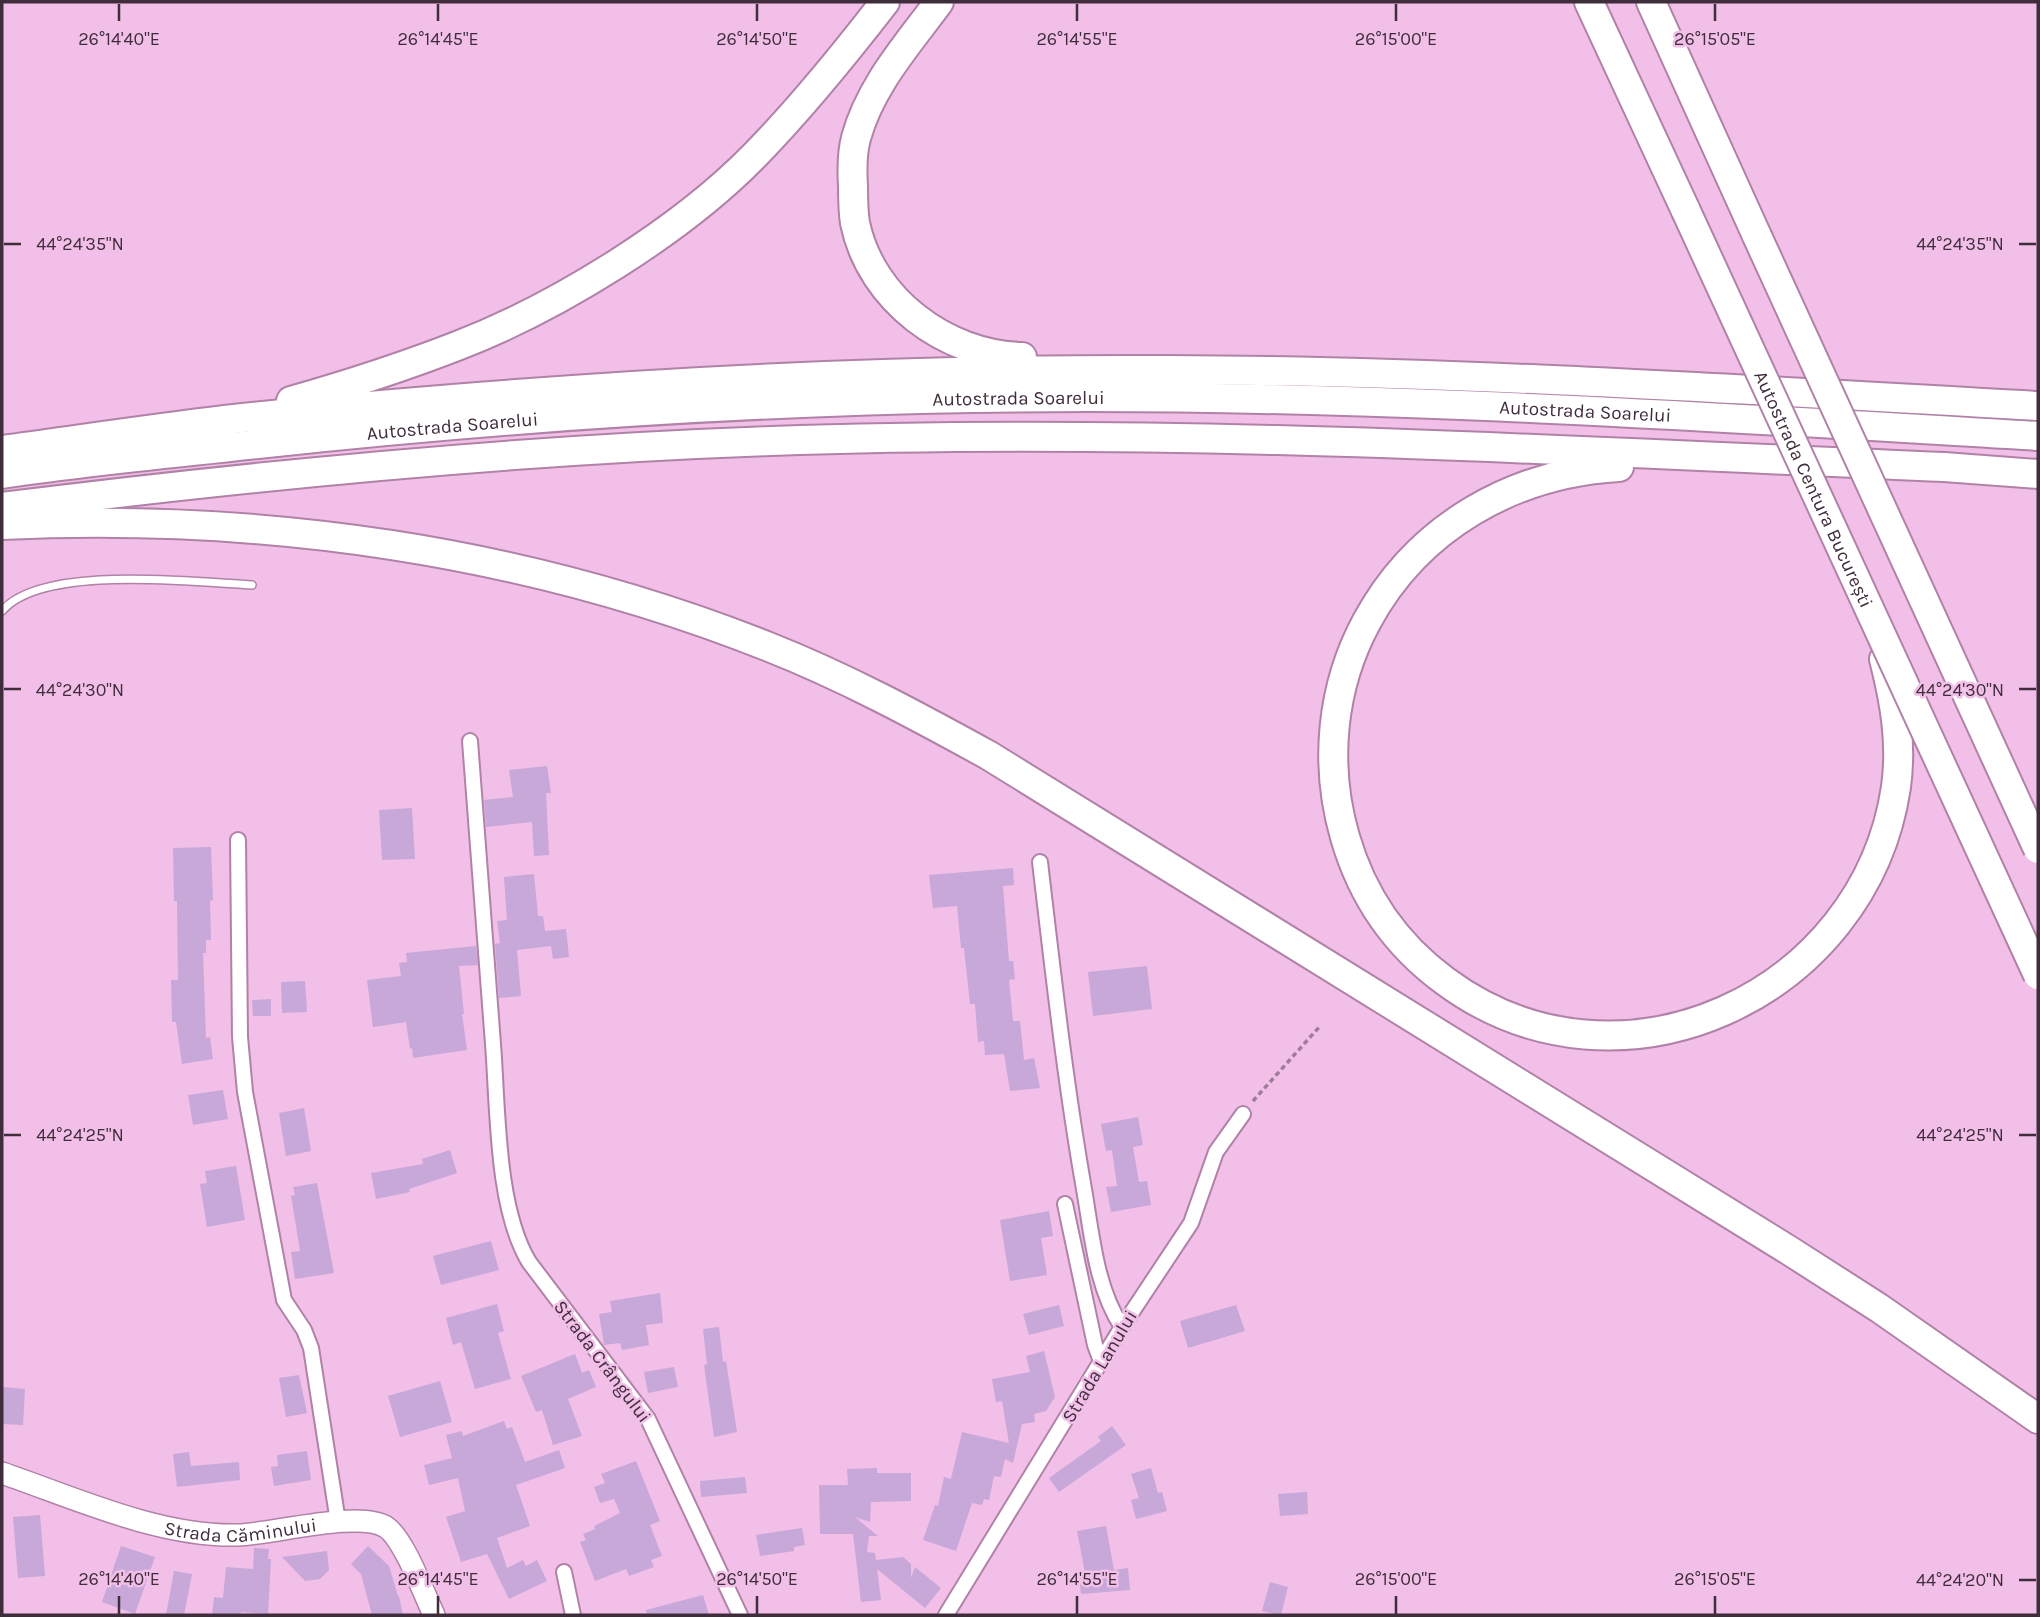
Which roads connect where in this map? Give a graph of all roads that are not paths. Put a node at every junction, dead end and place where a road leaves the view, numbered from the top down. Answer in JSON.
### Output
{"nodes":[{"id":1,"x":885,"y":2,"type":"edge"},
{"id":2,"x":939,"y":2,"type":"edge"},
{"id":3,"x":1589,"y":2,"type":"edge"},
{"id":4,"x":1651,"y":2,"type":"edge"},
{"id":5,"x":1164,"y":370,"type":"junction"},
{"id":6,"x":2038,"y":406,"type":"edge"},
{"id":7,"x":229,"y":420,"type":"junction"},
{"id":8,"x":2038,"y":436,"type":"edge"},
{"id":9,"x":2,"y":450,"type":"edge"},
{"id":10,"x":1721,"y":457,"type":"junction"},
{"id":11,"x":2,"y":474,"type":"edge"},
{"id":12,"x":2037,"y":474,"type":"edge"},
{"id":13,"x":2,"y":508,"type":"edge"},
{"id":14,"x":2,"y":525,"type":"edge"},
{"id":15,"x":252,"y":585,"type":"dead end"},
{"id":16,"x":1867,"y":602,"type":"junction"},
{"id":17,"x":2,"y":611,"type":"edge"},
{"id":18,"x":470,"y":741,"type":"dead end"},
{"id":19,"x":238,"y":840,"type":"dead end"},
{"id":20,"x":2038,"y":849,"type":"edge"},
{"id":21,"x":1040,"y":862,"type":"dead end"},
{"id":22,"x":2038,"y":975,"type":"edge"},
{"id":23,"x":1243,"y":1114,"type":"road end"},
{"id":24,"x":1065,"y":1204,"type":"dead end"},
{"id":25,"x":1122,"y":1327,"type":"junction"},
{"id":26,"x":1101,"y":1361,"type":"junction"},
{"id":27,"x":2038,"y":1419,"type":"edge"},
{"id":28,"x":2,"y":1473,"type":"edge"},
{"id":29,"x":338,"y":1522,"type":"junction"},
{"id":30,"x":564,"y":1572,"type":"dead end"},
{"id":31,"x":434,"y":1615,"type":"edge"},
{"id":32,"x":573,"y":1615,"type":"edge"},
{"id":33,"x":740,"y":1615,"type":"edge"},
{"id":34,"x":946,"y":1615,"type":"edge"}],
"edges":[{"from":1,"to":7,"type":"highway"},
{"from":2,"to":5,"type":"highway"},
{"from":3,"to":16,"type":"highway","name":"Autostrada Centura București","bridge":true},
{"from":4,"to":20,"type":"highway","bridge":true},
{"from":5,"to":6,"type":"highway"},
{"from":5,"to":7,"type":"highway"},
{"from":7,"to":9,"type":"highway"},
{"from":8,"to":11,"type":"highway","name":"Autostrada Soarelui"},
{"from":10,"to":12,"type":"highway","name":"Autostrada Soarelui"},
{"from":10,"to":13,"type":"highway","name":"Autostrada Soarelui"},
{"from":10,"to":16,"type":"highway","bridge":true},
{"from":14,"to":27,"type":"highway"},
{"from":15,"to":17,"type":"lane"},
{"from":16,"to":22,"type":"highway","name":"Autostrada Centura București","bridge":true},
{"from":18,"to":33,"type":"street","name":"Strada Crângului"},
{"from":19,"to":29,"type":"street"},
{"from":21,"to":25,"type":"street"},
{"from":23,"to":25,"type":"street","name":"Strada Lanului"},
{"from":24,"to":26,"type":"street"},
{"from":25,"to":26,"type":"street","name":"Strada Lanului"},
{"from":26,"to":34,"type":"street","name":"Strada Lanului"},
{"from":28,"to":29,"type":"street","name":"Strada Căminului"},
{"from":29,"to":31,"type":"street","name":"Strada Căminului"},
{"from":30,"to":32,"type":"street"}]}
